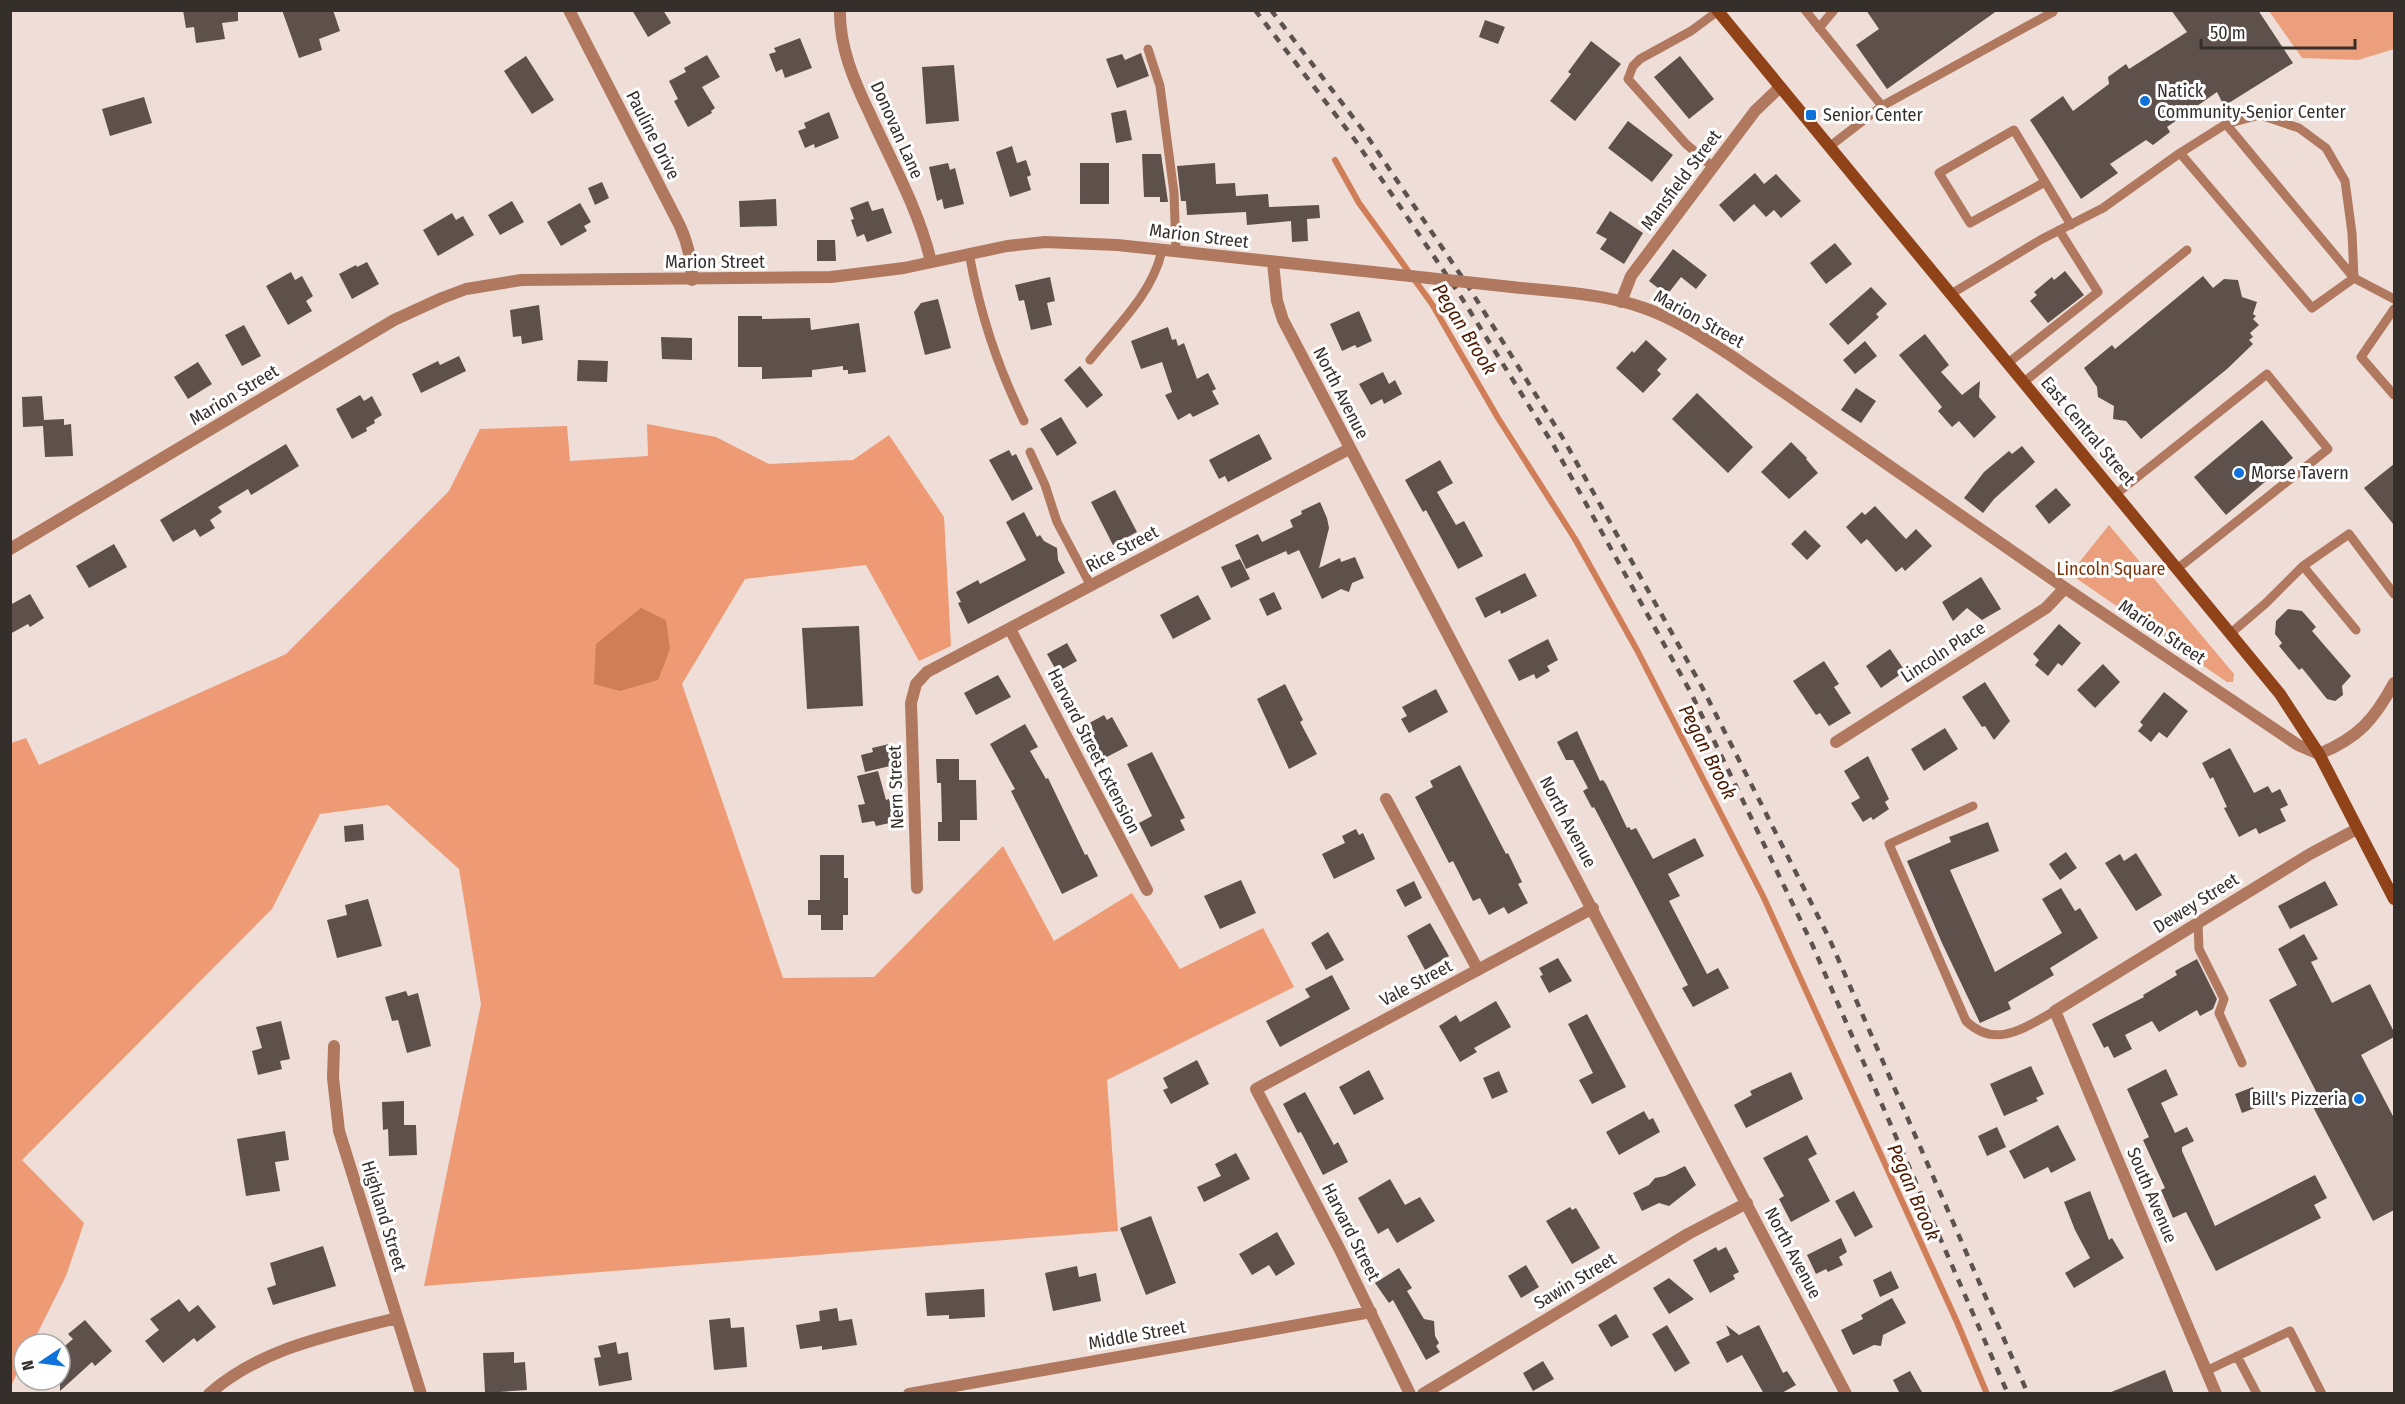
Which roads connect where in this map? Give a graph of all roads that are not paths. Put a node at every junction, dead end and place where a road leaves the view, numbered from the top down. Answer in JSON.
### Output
{"nodes":[{"id":1,"x":569,"y":10,"type":"edge"},
{"id":2,"x":840,"y":10,"type":"edge"},
{"id":3,"x":1805,"y":10,"type":"edge"},
{"id":4,"x":1834,"y":10,"type":"edge"},
{"id":5,"x":1718,"y":11,"type":"edge"},
{"id":6,"x":2053,"y":12,"type":"edge"},
{"id":7,"x":1820,"y":28,"type":"junction"},
{"id":8,"x":1148,"y":49,"type":"dead end"},
{"id":9,"x":1780,"y":87,"type":"junction"},
{"id":10,"x":1882,"y":106,"type":"junction"},
{"id":11,"x":2226,"y":124,"type":"junction"},
{"id":12,"x":1829,"y":147,"type":"junction"},
{"id":13,"x":2180,"y":153,"type":"junction"},
{"id":14,"x":1713,"y":167,"type":"junction"},
{"id":15,"x":2045,"y":182,"type":"junction"},
{"id":16,"x":2071,"y":225,"type":"junction"},
{"id":17,"x":2059,"y":230,"type":"junction"},
{"id":18,"x":1162,"y":250,"type":"junction"},
{"id":19,"x":2187,"y":250,"type":"dead end"},
{"id":20,"x":1176,"y":251,"type":"junction"},
{"id":21,"x":969,"y":253,"type":"junction"},
{"id":22,"x":931,"y":262,"type":"junction"},
{"id":23,"x":1273,"y":263,"type":"junction"},
{"id":24,"x":2354,"y":278,"type":"junction"},
{"id":25,"x":692,"y":280,"type":"junction"},
{"id":26,"x":1951,"y":294,"type":"junction"},
{"id":27,"x":2394,"y":299,"type":"edge"},
{"id":28,"x":1621,"y":302,"type":"junction"},
{"id":29,"x":2394,"y":309,"type":"edge"},
{"id":30,"x":1090,"y":360,"type":"dead end"},
{"id":31,"x":2008,"y":363,"type":"junction"},
{"id":32,"x":2024,"y":382,"type":"junction"},
{"id":33,"x":2394,"y":395,"type":"edge"},
{"id":34,"x":1024,"y":421,"type":"dead end"},
{"id":35,"x":1349,"y":449,"type":"junction"},
{"id":36,"x":1030,"y":452,"type":"dead end"},
{"id":37,"x":2116,"y":494,"type":"junction"},
{"id":38,"x":10,"y":549,"type":"edge"},
{"id":39,"x":2303,"y":566,"type":"junction"},
{"id":40,"x":2177,"y":568,"type":"junction"},
{"id":41,"x":1091,"y":586,"type":"junction"},
{"id":42,"x":2064,"y":588,"type":"junction"},
{"id":43,"x":2394,"y":594,"type":"edge"},
{"id":44,"x":1010,"y":629,"type":"junction"},
{"id":45,"x":2356,"y":630,"type":"dead end"},
{"id":46,"x":2231,"y":633,"type":"junction"},
{"id":47,"x":2394,"y":683,"type":"edge"},
{"id":48,"x":916,"y":684,"type":"joint"},
{"id":49,"x":1836,"y":742,"type":"dead end"},
{"id":50,"x":2319,"y":754,"type":"junction"},
{"id":51,"x":1386,"y":799,"type":"dead end"},
{"id":52,"x":1972,"y":806,"type":"dead end"},
{"id":53,"x":2357,"y":829,"type":"junction"},
{"id":54,"x":917,"y":888,"type":"dead end"},
{"id":55,"x":1147,"y":890,"type":"dead end"},
{"id":56,"x":2394,"y":899,"type":"edge"},
{"id":57,"x":1593,"y":908,"type":"junction"},
{"id":58,"x":2198,"y":923,"type":"junction"},
{"id":59,"x":1478,"y":970,"type":"junction"},
{"id":60,"x":2055,"y":1011,"type":"junction"},
{"id":61,"x":334,"y":1046,"type":"dead end"},
{"id":62,"x":2242,"y":1063,"type":"dead end"},
{"id":63,"x":1256,"y":1089,"type":"joint"},
{"id":64,"x":1747,"y":1203,"type":"junction"},
{"id":65,"x":1371,"y":1311,"type":"junction"},
{"id":66,"x":397,"y":1318,"type":"junction"},
{"id":67,"x":2237,"y":1356,"type":"junction"},
{"id":68,"x":2206,"y":1371,"type":"junction"},
{"id":69,"x":208,"y":1394,"type":"edge"},
{"id":70,"x":421,"y":1394,"type":"edge"},
{"id":71,"x":909,"y":1394,"type":"edge"},
{"id":72,"x":1410,"y":1394,"type":"edge"},
{"id":73,"x":1423,"y":1394,"type":"edge"},
{"id":74,"x":1846,"y":1394,"type":"edge"},
{"id":75,"x":2216,"y":1394,"type":"edge"},
{"id":76,"x":2257,"y":1394,"type":"edge"},
{"id":77,"x":2322,"y":1394,"type":"edge"}],
"edges":[{"from":1,"to":25,"type":"street","name":"Pauline Drive"},
{"from":2,"to":22,"type":"street","name":"Donovan Lane"},
{"from":3,"to":7,"type":"lane"},
{"from":4,"to":7,"type":"lane"},
{"from":5,"to":9,"type":"main road","name":"East Central Street"},
{"from":5,"to":14,"type":"lane"},
{"from":6,"to":10,"type":"lane"},
{"from":7,"to":10,"type":"lane"},
{"from":8,"to":20,"type":"lane"},
{"from":9,"to":12,"type":"main road","name":"East Central Street"},
{"from":9,"to":14,"type":"street","name":"Mansfield Street"},
{"from":10,"to":12,"type":"lane"},
{"from":11,"to":13,"type":"lane"},
{"from":11,"to":24,"type":"lane"},
{"from":11,"to":24,"type":"lane"},
{"from":12,"to":26,"type":"main road","name":"East Central Street"},
{"from":13,"to":16,"type":"lane"},
{"from":13,"to":24,"type":"lane"},
{"from":14,"to":28,"type":"street","name":"Mansfield Street"},
{"from":15,"to":15,"type":"lane"},
{"from":15,"to":16,"type":"lane"},
{"from":16,"to":17,"type":"lane"},
{"from":17,"to":26,"type":"lane"},
{"from":17,"to":31,"type":"lane"},
{"from":18,"to":20,"type":"street","name":"Marion Street"},
{"from":18,"to":21,"type":"street","name":"Marion Street"},
{"from":18,"to":30,"type":"lane"},
{"from":19,"to":32,"type":"lane"},
{"from":20,"to":23,"type":"street","name":"Marion Street"},
{"from":21,"to":22,"type":"street","name":"Marion Street"},
{"from":21,"to":34,"type":"lane"},
{"from":22,"to":25,"type":"street","name":"Marion Street"},
{"from":23,"to":28,"type":"street","name":"Marion Street","bridge":true},
{"from":23,"to":35,"type":"street","name":"North Avenue"},
{"from":24,"to":27,"type":"lane"},
{"from":25,"to":38,"type":"street","name":"Marion Street"},
{"from":26,"to":31,"type":"main road","name":"East Central Street"},
{"from":28,"to":42,"type":"street","name":"Marion Street"},
{"from":29,"to":33,"type":"lane"},
{"from":31,"to":32,"type":"main road","name":"East Central Street"},
{"from":32,"to":37,"type":"main road","name":"East Central Street"},
{"from":35,"to":41,"type":"street","name":"Rice Street"},
{"from":35,"to":57,"type":"street","name":"North Avenue"},
{"from":36,"to":41,"type":"lane"},
{"from":37,"to":40,"type":"main road","name":"East Central Street"},
{"from":37,"to":40,"type":"lane"},
{"from":39,"to":43,"type":"lane"},
{"from":39,"to":45,"type":"lane"},
{"from":39,"to":46,"type":"lane"},
{"from":40,"to":46,"type":"main road","name":"East Central Street"},
{"from":41,"to":44,"type":"street","name":"Rice Street"},
{"from":42,"to":49,"type":"street","name":"Lincoln Place"},
{"from":42,"to":50,"type":"street","name":"Marion Street"},
{"from":44,"to":48,"type":"street","name":"Rice Street"},
{"from":44,"to":55,"type":"street","name":"Harvard Street Extension"},
{"from":46,"to":50,"type":"main road","name":"East Central Street"},
{"from":47,"to":50,"type":"street"},
{"from":48,"to":54,"type":"street","name":"Nern Street"},
{"from":50,"to":53,"type":"main road","name":"East Central Street"},
{"from":51,"to":59,"type":"street"},
{"from":52,"to":60,"type":"lane"},
{"from":53,"to":56,"type":"main road","name":"East Central Street"},
{"from":53,"to":58,"type":"street","name":"Dewey Street"},
{"from":57,"to":59,"type":"street","name":"Vale Street"},
{"from":57,"to":64,"type":"street","name":"North Avenue"},
{"from":58,"to":60,"type":"street","name":"Dewey Street"},
{"from":58,"to":62,"type":"lane"},
{"from":59,"to":63,"type":"street","name":"Vale Street"},
{"from":60,"to":68,"type":"street","name":"South Avenue"},
{"from":61,"to":66,"type":"street","name":"Highland Street"},
{"from":63,"to":65,"type":"street","name":"Harvard Street"},
{"from":64,"to":73,"type":"street","name":"Sawin Street"},
{"from":64,"to":74,"type":"street","name":"North Avenue"},
{"from":65,"to":71,"type":"street","name":"Middle Street"},
{"from":65,"to":72,"type":"street","name":"Harvard Street"},
{"from":66,"to":69,"type":"street"},
{"from":66,"to":70,"type":"street","name":"Highland Street"},
{"from":67,"to":68,"type":"lane"},
{"from":67,"to":76,"type":"lane"},
{"from":67,"to":77,"type":"lane"},
{"from":68,"to":75,"type":"street","name":"South Avenue"}]}
